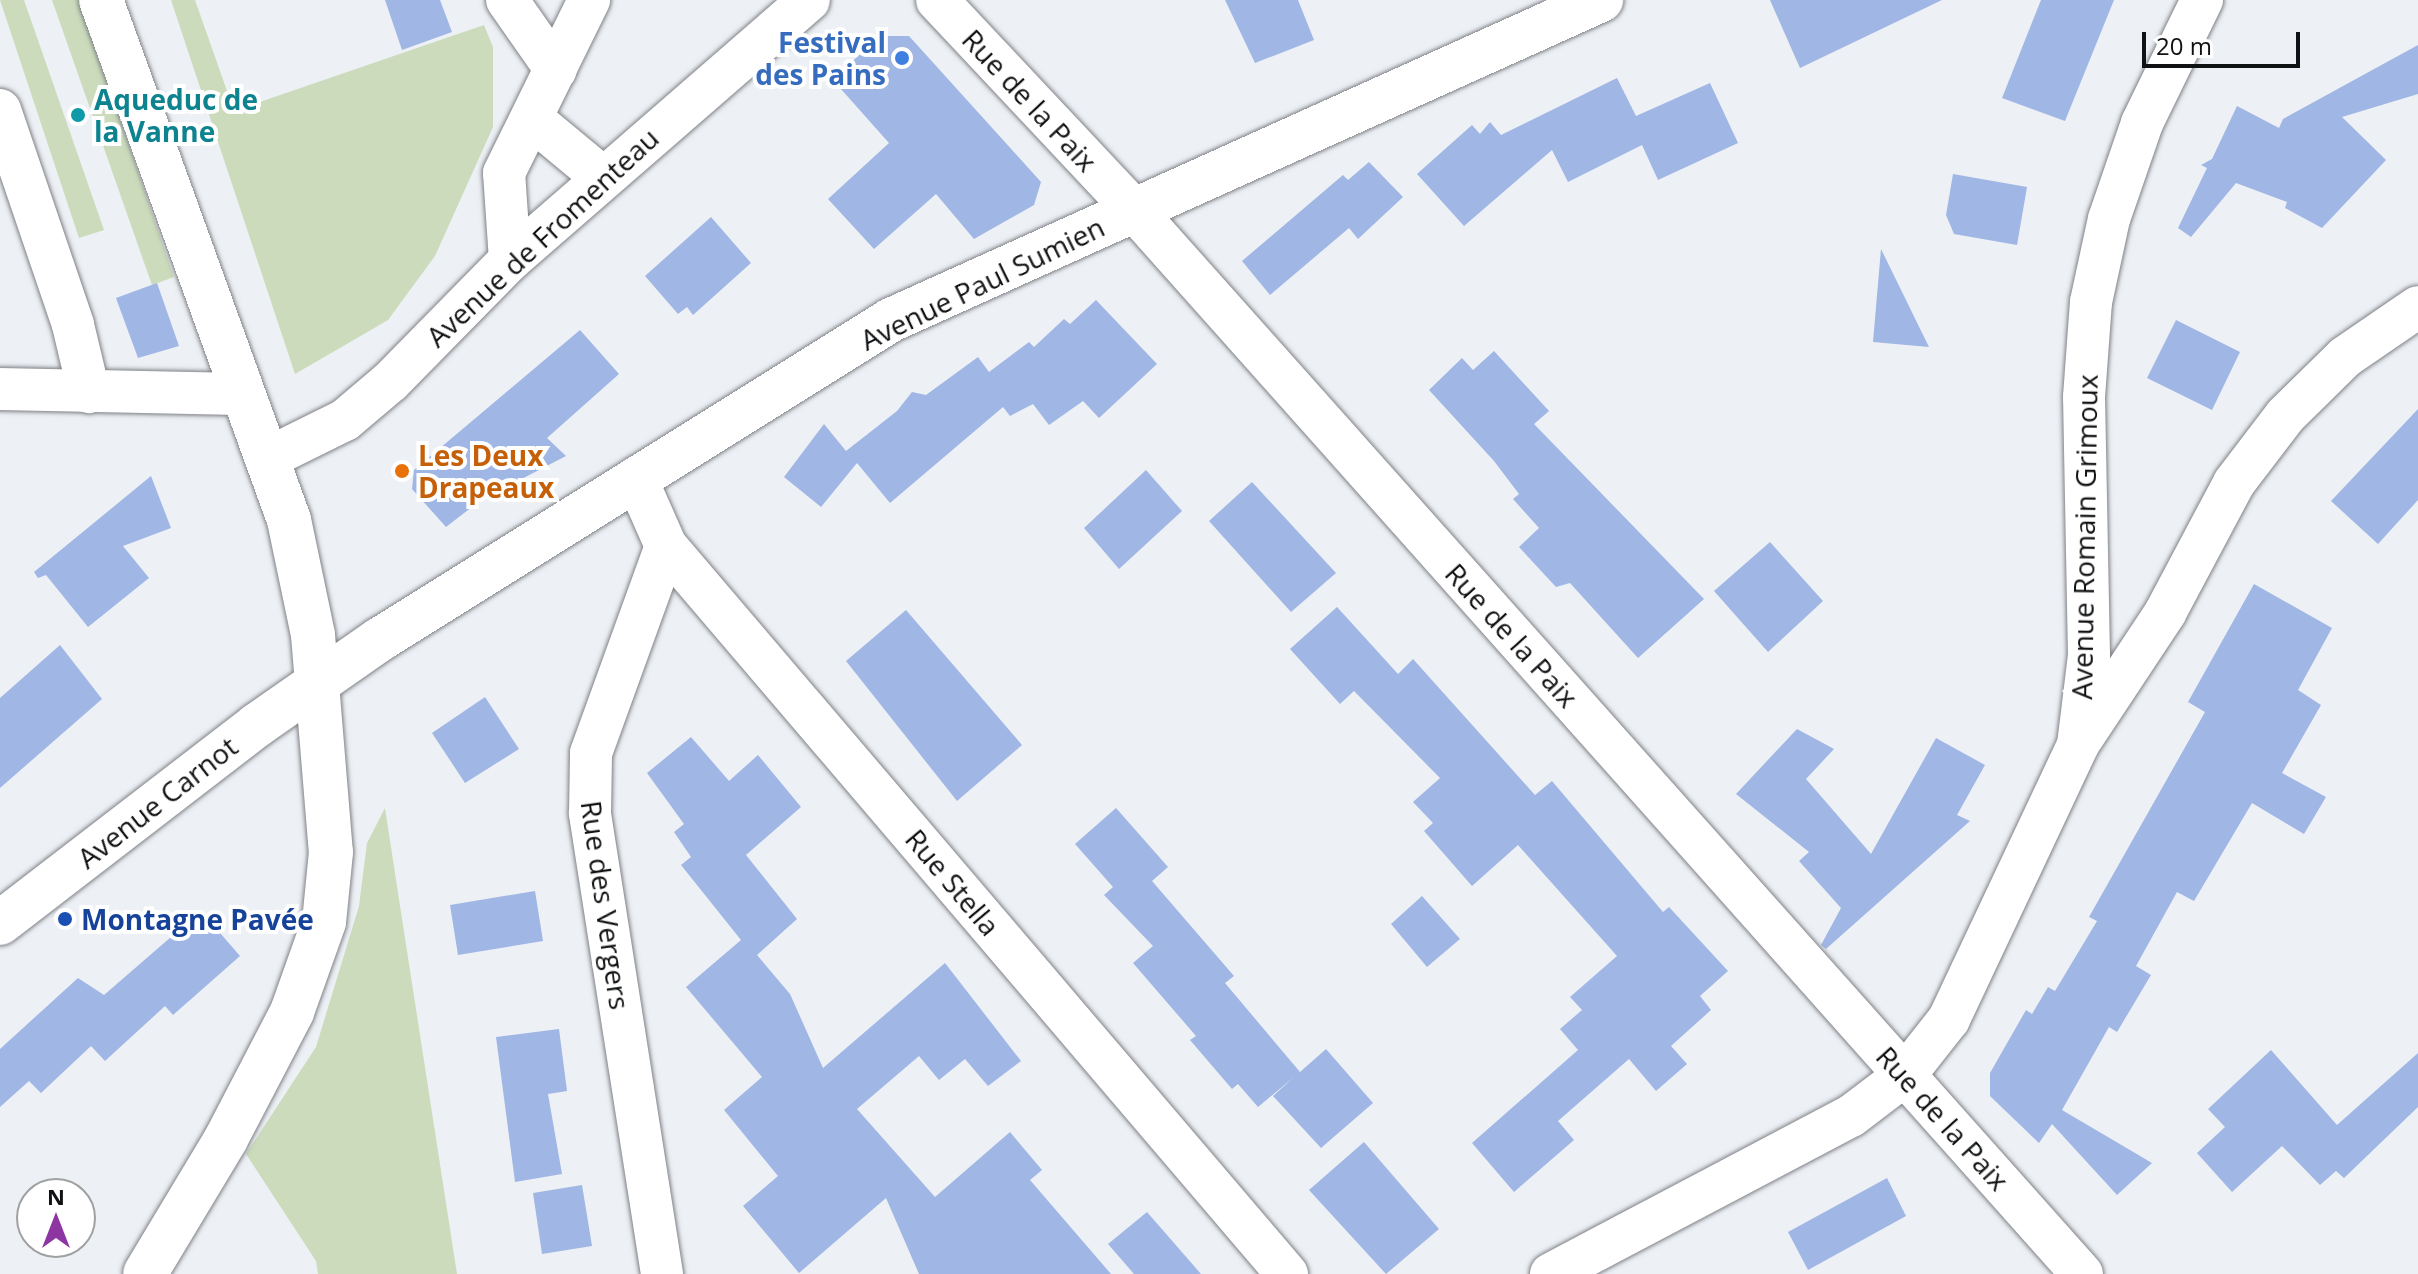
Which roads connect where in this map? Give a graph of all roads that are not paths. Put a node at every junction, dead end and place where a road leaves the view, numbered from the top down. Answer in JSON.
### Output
{"nodes":[{"id":1,"x":101,"y":0,"type":"edge"},
{"id":2,"x":507,"y":0,"type":"edge"},
{"id":3,"x":589,"y":0,"type":"edge"},
{"id":4,"x":809,"y":0,"type":"edge"},
{"id":5,"x":937,"y":0,"type":"edge"},
{"id":6,"x":1601,"y":0,"type":"edge"},
{"id":7,"x":2202,"y":0,"type":"edge"},
{"id":8,"x":556,"y":70,"type":"junction"},
{"id":9,"x":0,"y":110,"type":"edge"},
{"id":10,"x":532,"y":119,"type":"junction"},
{"id":11,"x":603,"y":178,"type":"junction"},
{"id":12,"x":1134,"y":210,"type":"junction"},
{"id":13,"x":510,"y":260,"type":"junction"},
{"id":14,"x":2418,"y":307,"type":"edge"},
{"id":15,"x":0,"y":389,"type":"edge"},
{"id":16,"x":89,"y":392,"type":"junction"},
{"id":17,"x":242,"y":394,"type":"junction"},
{"id":18,"x":266,"y":459,"type":"junction"},
{"id":19,"x":636,"y":478,"type":"junction"},
{"id":20,"x":666,"y":546,"type":"junction"},
{"id":21,"x":317,"y":683,"type":"junction"},
{"id":22,"x":2078,"y":745,"type":"junction"},
{"id":23,"x":0,"y":923,"type":"edge"},
{"id":24,"x":1905,"y":1075,"type":"junction"},
{"id":25,"x":145,"y":1274,"type":"edge"},
{"id":26,"x":662,"y":1274,"type":"edge"},
{"id":27,"x":1287,"y":1274,"type":"edge"},
{"id":28,"x":1551,"y":1274,"type":"edge"},
{"id":29,"x":2082,"y":1274,"type":"edge"}],
"edges":[{"from":1,"to":17,"type":"street"},
{"from":2,"to":8,"type":"street"},
{"from":3,"to":8,"type":"street"},
{"from":4,"to":11,"type":"street","name":"Avenue de Fromenteau"},
{"from":5,"to":12,"type":"street","name":"Rue de la Paix"},
{"from":6,"to":12,"type":"street","name":"Avenue Paul Sumien"},
{"from":7,"to":22,"type":"street","name":"Avenue Romain Grimoux"},
{"from":8,"to":10,"type":"street"},
{"from":9,"to":16,"type":"street"},
{"from":10,"to":11,"type":"street"},
{"from":10,"to":13,"type":"street"},
{"from":11,"to":13,"type":"street","name":"Avenue de Fromenteau"},
{"from":12,"to":19,"type":"street","name":"Avenue Paul Sumien"},
{"from":12,"to":24,"type":"street","name":"Rue de la Paix"},
{"from":13,"to":18,"type":"street","name":"Avenue de Fromenteau"},
{"from":14,"to":22,"type":"street"},
{"from":15,"to":16,"type":"street"},
{"from":16,"to":17,"type":"street"},
{"from":17,"to":18,"type":"street"},
{"from":18,"to":21,"type":"street"},
{"from":19,"to":20,"type":"street","name":"Rue Stella"},
{"from":19,"to":21,"type":"street","name":"Avenue Paul Sumien"},
{"from":20,"to":26,"type":"street","name":"Rue des Vergers"},
{"from":20,"to":27,"type":"street","name":"Rue Stella"},
{"from":21,"to":23,"type":"street","name":"Avenue Carnot"},
{"from":21,"to":25,"type":"street"},
{"from":22,"to":24,"type":"street","name":"Avenue Romain Grimoux"},
{"from":24,"to":28,"type":"street","name":"Avenue Romain Grimoux"},
{"from":24,"to":29,"type":"street","name":"Rue de la Paix"}]}
